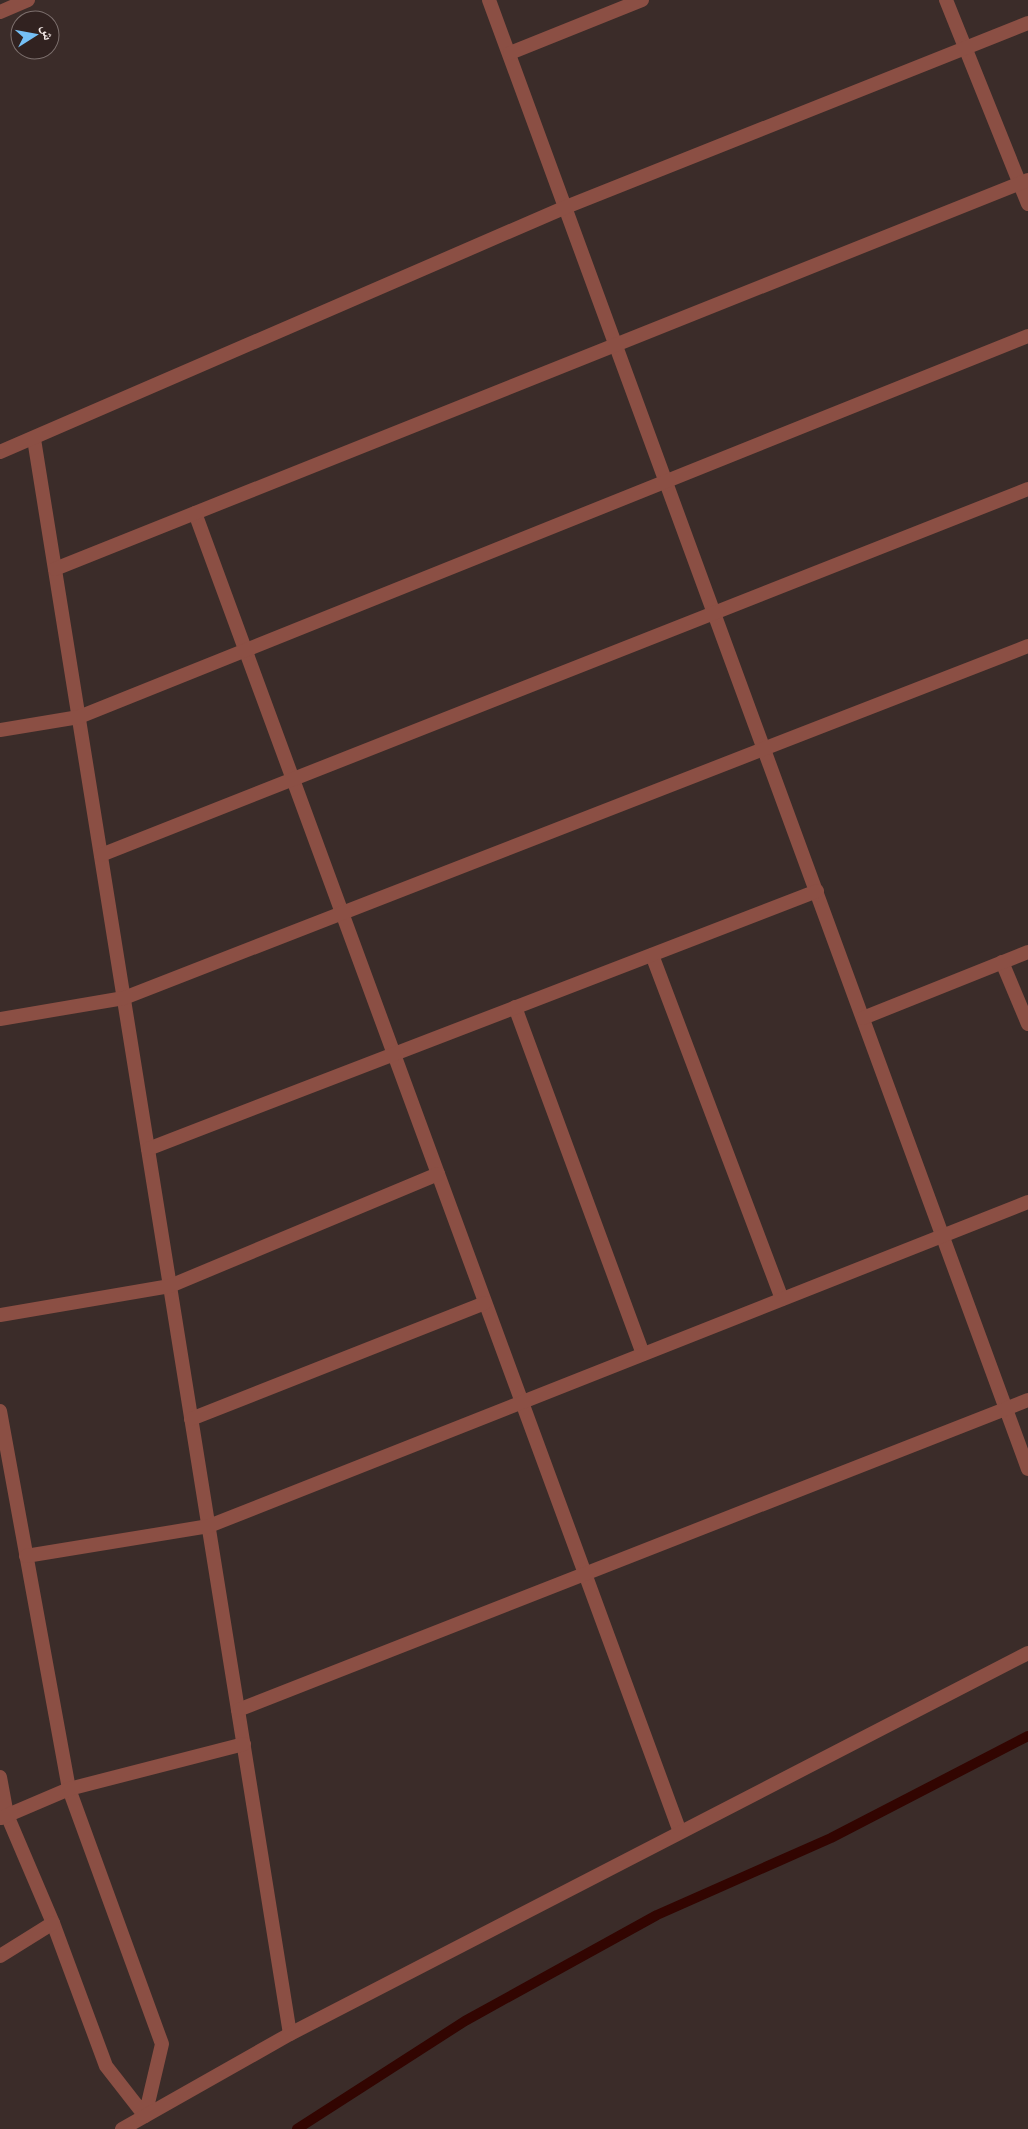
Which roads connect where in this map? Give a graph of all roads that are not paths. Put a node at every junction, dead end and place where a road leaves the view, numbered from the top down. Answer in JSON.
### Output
{"nodes":[{"id":1,"x":28,"y":0,"type":"edge"},
{"id":2,"x":490,"y":0,"type":"edge"},
{"id":3,"x":642,"y":0,"type":"edge"},
{"id":4,"x":946,"y":0,"type":"edge"},
{"id":5,"x":0,"y":12,"type":"edge"},
{"id":6,"x":1028,"y":23,"type":"edge"},
{"id":7,"x":966,"y":48,"type":"junction"},
{"id":8,"x":510,"y":53,"type":"junction"},
{"id":9,"x":1024,"y":182,"type":"edge"},
{"id":10,"x":1028,"y":204,"type":"edge"},
{"id":11,"x":566,"y":207,"type":"junction"},
{"id":12,"x":1028,"y":336,"type":"edge"},
{"id":13,"x":616,"y":344,"type":"junction"},
{"id":14,"x":34,"y":439,"type":"junction"},
{"id":15,"x":0,"y":452,"type":"edge"},
{"id":16,"x":666,"y":481,"type":"junction"},
{"id":17,"x":1028,"y":489,"type":"edge"},
{"id":18,"x":195,"y":513,"type":"junction"},
{"id":19,"x":55,"y":569,"type":"junction"},
{"id":20,"x":715,"y":613,"type":"junction"},
{"id":21,"x":1028,"y":646,"type":"edge"},
{"id":22,"x":246,"y":650,"type":"junction"},
{"id":23,"x":79,"y":717,"type":"junction"},
{"id":24,"x":0,"y":730,"type":"edge"},
{"id":25,"x":765,"y":749,"type":"junction"},
{"id":26,"x":293,"y":779,"type":"junction"},
{"id":27,"x":101,"y":855,"type":"junction"},
{"id":28,"x":817,"y":891,"type":"junction"},
{"id":29,"x":342,"y":913,"type":"junction"},
{"id":30,"x":1028,"y":952,"type":"edge"},
{"id":31,"x":652,"y":954,"type":"junction"},
{"id":32,"x":1002,"y":962,"type":"junction"},
{"id":33,"x":124,"y":998,"type":"junction"},
{"id":34,"x":515,"y":1007,"type":"junction"},
{"id":35,"x":863,"y":1018,"type":"junction"},
{"id":36,"x":0,"y":1019,"type":"edge"},
{"id":37,"x":1028,"y":1024,"type":"edge"},
{"id":38,"x":394,"y":1054,"type":"junction"},
{"id":39,"x":148,"y":1150,"type":"junction"},
{"id":40,"x":438,"y":1174,"type":"junction"},
{"id":41,"x":1028,"y":1202,"type":"edge"},
{"id":42,"x":943,"y":1236,"type":"junction"},
{"id":43,"x":170,"y":1286,"type":"junction"},
{"id":44,"x":782,"y":1299,"type":"junction"},
{"id":45,"x":485,"y":1303,"type":"junction"},
{"id":46,"x":0,"y":1315,"type":"edge"},
{"id":47,"x":643,"y":1354,"type":"junction"},
{"id":48,"x":1028,"y":1400,"type":"edge"},
{"id":49,"x":522,"y":1402,"type":"junction"},
{"id":50,"x":1006,"y":1409,"type":"junction"},
{"id":51,"x":0,"y":1411,"type":"edge"},
{"id":52,"x":191,"y":1419,"type":"junction"},
{"id":53,"x":1028,"y":1469,"type":"edge"},
{"id":54,"x":209,"y":1526,"type":"junction"},
{"id":55,"x":26,"y":1556,"type":"junction"},
{"id":56,"x":586,"y":1574,"type":"junction"},
{"id":57,"x":1028,"y":1653,"type":"edge"},
{"id":58,"x":238,"y":1710,"type":"junction"},
{"id":59,"x":244,"y":1744,"type":"junction"},
{"id":60,"x":0,"y":1777,"type":"edge"},
{"id":61,"x":69,"y":1789,"type":"junction"},
{"id":62,"x":4,"y":1816,"type":"edge"},
{"id":63,"x":680,"y":1832,"type":"junction"},
{"id":64,"x":53,"y":1924,"type":"junction"},
{"id":65,"x":0,"y":1956,"type":"edge"},
{"id":66,"x":290,"y":2034,"type":"junction"},
{"id":67,"x":148,"y":2123,"type":"edge"},
{"id":68,"x":122,"y":2129,"type":"edge"}],
"edges":[{"from":1,"to":5,"type":"street"},
{"from":2,"to":8,"type":"street"},
{"from":3,"to":8,"type":"street"},
{"from":4,"to":7,"type":"street"},
{"from":6,"to":7,"type":"street"},
{"from":7,"to":9,"type":"street"},
{"from":7,"to":11,"type":"street"},
{"from":8,"to":11,"type":"street"},
{"from":9,"to":10,"type":"street"},
{"from":9,"to":13,"type":"street"},
{"from":11,"to":13,"type":"street"},
{"from":11,"to":14,"type":"street"},
{"from":12,"to":16,"type":"street"},
{"from":13,"to":16,"type":"street"},
{"from":13,"to":18,"type":"street"},
{"from":14,"to":15,"type":"street"},
{"from":14,"to":19,"type":"street"},
{"from":16,"to":20,"type":"street"},
{"from":16,"to":22,"type":"street"},
{"from":17,"to":20,"type":"street"},
{"from":18,"to":19,"type":"street"},
{"from":18,"to":22,"type":"street"},
{"from":19,"to":23,"type":"street"},
{"from":20,"to":25,"type":"street"},
{"from":20,"to":26,"type":"street"},
{"from":21,"to":25,"type":"street"},
{"from":22,"to":23,"type":"street"},
{"from":22,"to":26,"type":"street"},
{"from":23,"to":24,"type":"street"},
{"from":23,"to":27,"type":"street"},
{"from":25,"to":28,"type":"street"},
{"from":25,"to":29,"type":"street"},
{"from":26,"to":27,"type":"street"},
{"from":26,"to":29,"type":"street"},
{"from":27,"to":33,"type":"street"},
{"from":28,"to":31,"type":"street"},
{"from":28,"to":35,"type":"street"},
{"from":29,"to":33,"type":"street"},
{"from":29,"to":38,"type":"street"},
{"from":30,"to":32,"type":"street"},
{"from":31,"to":34,"type":"street"},
{"from":31,"to":44,"type":"street"},
{"from":32,"to":35,"type":"street"},
{"from":32,"to":37,"type":"street"},
{"from":33,"to":36,"type":"street"},
{"from":33,"to":39,"type":"street"},
{"from":34,"to":38,"type":"street"},
{"from":34,"to":47,"type":"street"},
{"from":35,"to":42,"type":"street"},
{"from":38,"to":39,"type":"street"},
{"from":38,"to":40,"type":"street"},
{"from":39,"to":43,"type":"street"},
{"from":40,"to":43,"type":"street"},
{"from":40,"to":45,"type":"street"},
{"from":41,"to":42,"type":"street"},
{"from":42,"to":44,"type":"street"},
{"from":42,"to":50,"type":"street"},
{"from":43,"to":46,"type":"street"},
{"from":43,"to":52,"type":"street"},
{"from":44,"to":47,"type":"street"},
{"from":45,"to":49,"type":"street"},
{"from":45,"to":52,"type":"street"},
{"from":47,"to":49,"type":"street"},
{"from":48,"to":50,"type":"street"},
{"from":49,"to":54,"type":"street"},
{"from":49,"to":56,"type":"street"},
{"from":50,"to":53,"type":"street"},
{"from":50,"to":56,"type":"street"},
{"from":51,"to":55,"type":"street"},
{"from":52,"to":54,"type":"street"},
{"from":54,"to":55,"type":"street"},
{"from":54,"to":58,"type":"street"},
{"from":55,"to":61,"type":"street"},
{"from":56,"to":58,"type":"street"},
{"from":56,"to":63,"type":"street"},
{"from":57,"to":63,"type":"street"},
{"from":58,"to":59,"type":"street"},
{"from":59,"to":61,"type":"street"},
{"from":59,"to":66,"type":"street"},
{"from":60,"to":62,"type":"street"},
{"from":61,"to":62,"type":"street"},
{"from":61,"to":67,"type":"street"},
{"from":62,"to":64,"type":"street"},
{"from":63,"to":66,"type":"street"},
{"from":64,"to":65,"type":"street"},
{"from":64,"to":67,"type":"street"},
{"from":66,"to":67,"type":"street"},
{"from":67,"to":68,"type":"street"}]}
